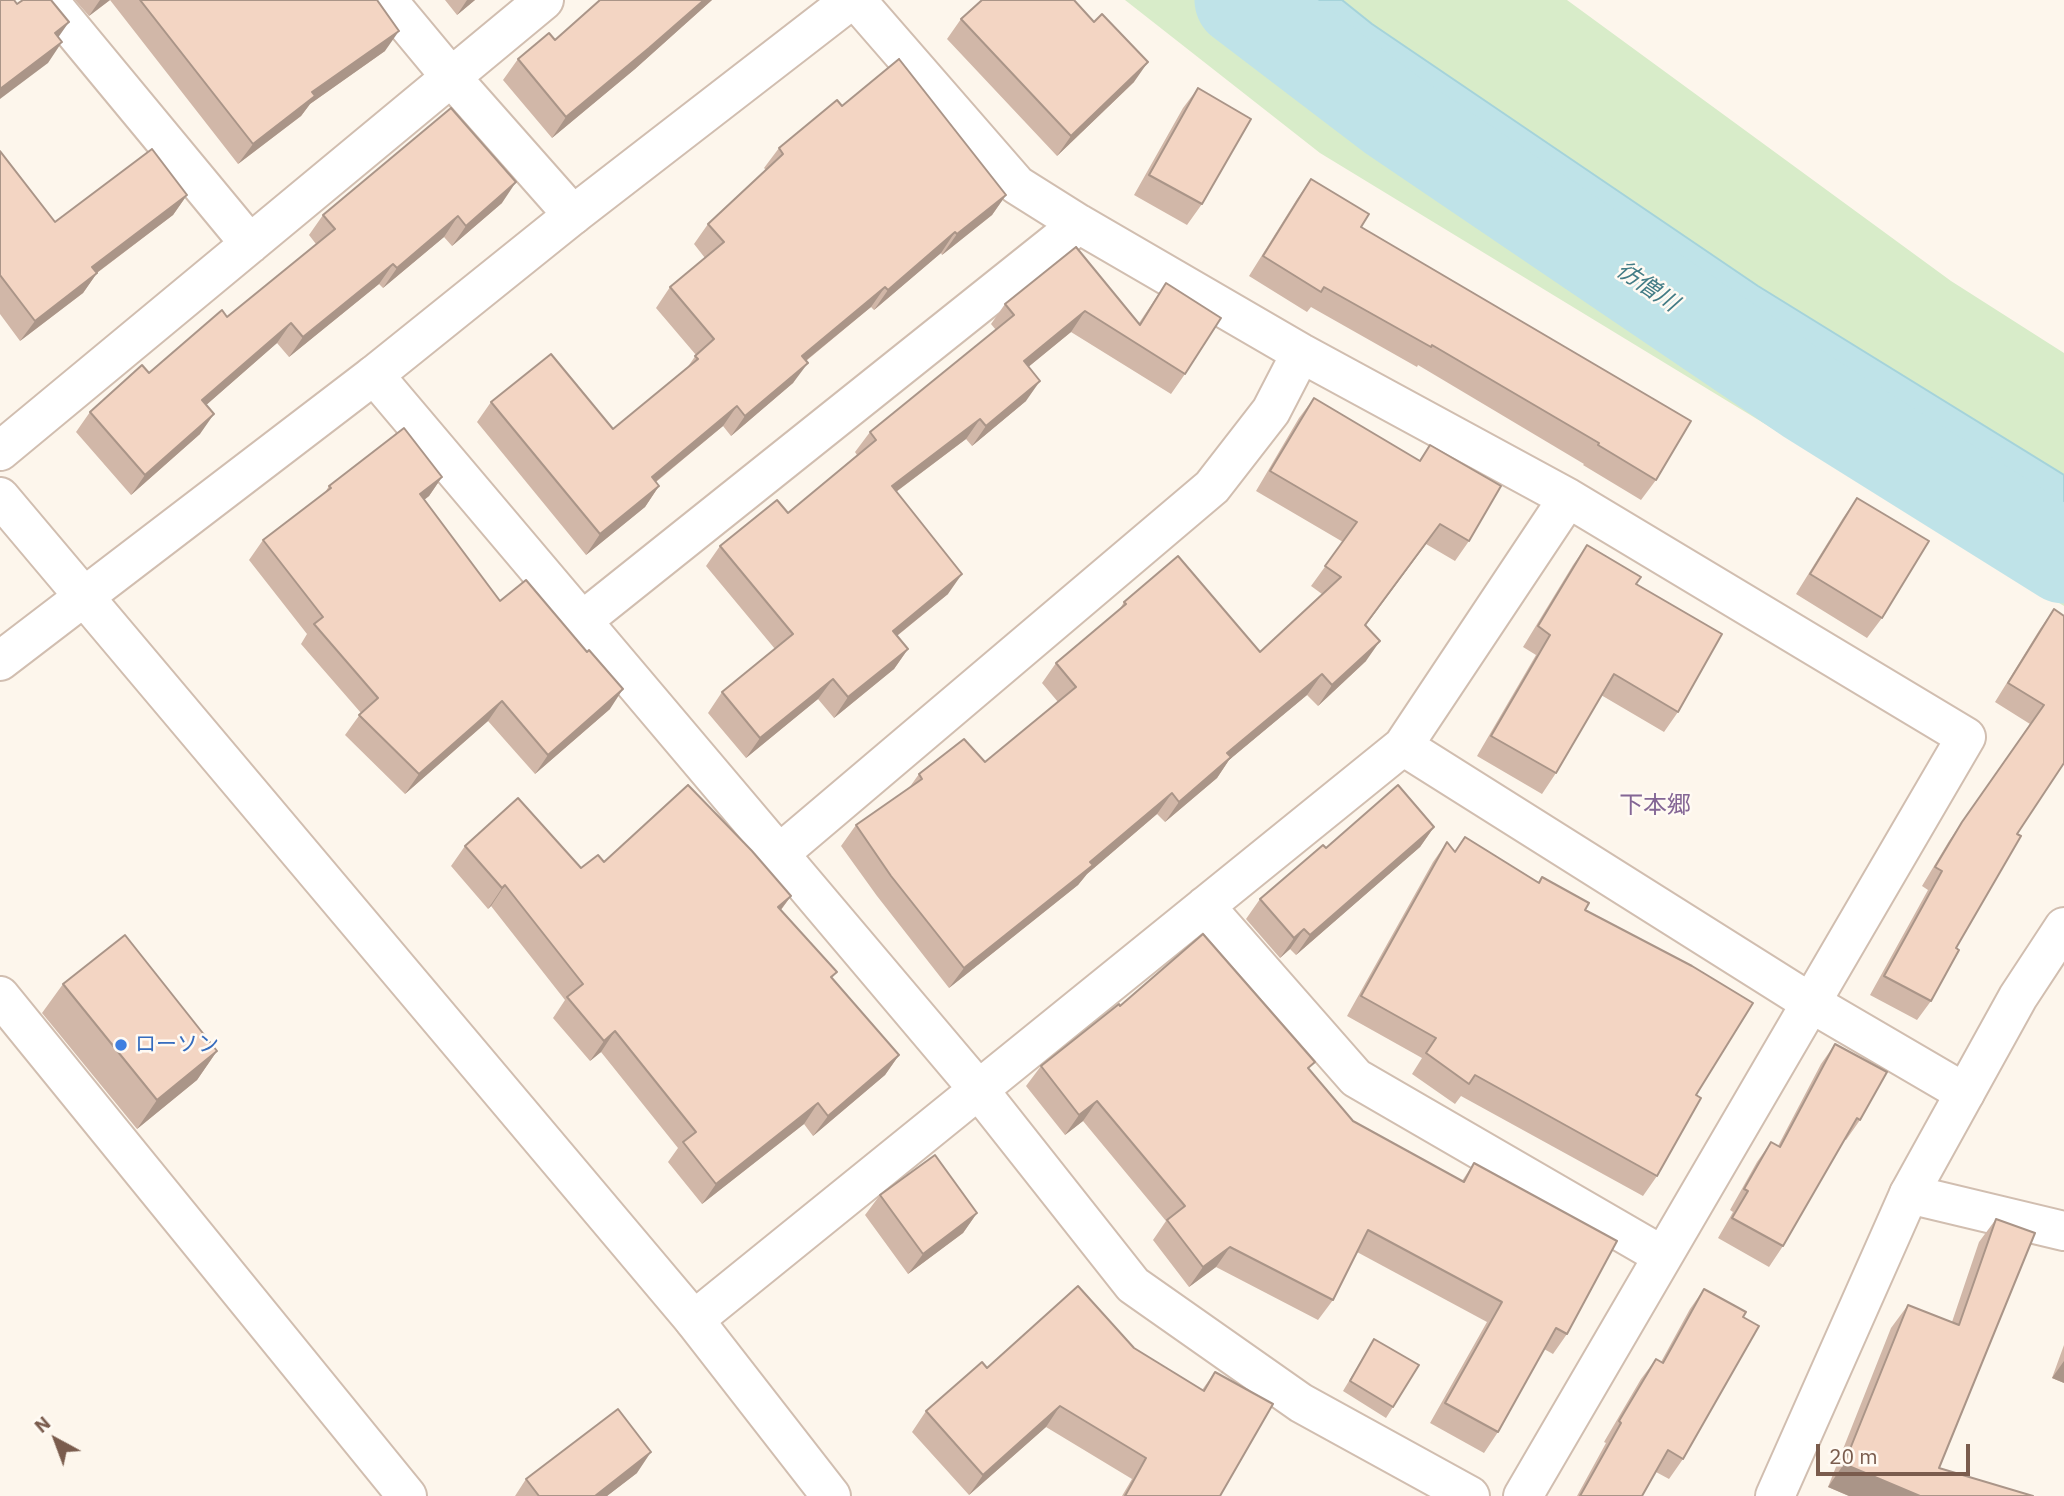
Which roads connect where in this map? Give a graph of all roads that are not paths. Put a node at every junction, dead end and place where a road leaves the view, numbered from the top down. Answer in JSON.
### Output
{"nodes":[{"id":1,"x":48,"y":0,"type":"edge"},
{"id":2,"x":387,"y":0,"type":"edge"},
{"id":3,"x":544,"y":0,"type":"edge"},
{"id":4,"x":851,"y":0,"type":"edge"},
{"id":5,"x":856,"y":0,"type":"edge"},
{"id":6,"x":451,"y":77,"type":"junction"},
{"id":7,"x":573,"y":215,"type":"junction"},
{"id":8,"x":1079,"y":224,"type":"junction"},
{"id":9,"x":250,"y":244,"type":"junction"},
{"id":10,"x":1301,"y":353,"type":"junction"},
{"id":11,"x":374,"y":375,"type":"junction"},
{"id":12,"x":0,"y":451,"type":"edge"},
{"id":13,"x":0,"y":497,"type":"edge"},
{"id":14,"x":1569,"y":498,"type":"junction"},
{"id":15,"x":85,"y":597,"type":"junction"},
{"id":16,"x":582,"y":621,"type":"junction"},
{"id":17,"x":0,"y":661,"type":"edge"},
{"id":18,"x":1404,"y":746,"type":"junction"},
{"id":19,"x":779,"y":854,"type":"junction"},
{"id":20,"x":1205,"y":906,"type":"junction"},
{"id":21,"x":2064,"y":927,"type":"edge"},
{"id":22,"x":0,"y":996,"type":"edge"},
{"id":23,"x":1811,"y":1003,"type":"junction"},
{"id":24,"x":978,"y":1089,"type":"junction"},
{"id":25,"x":1965,"y":1093,"type":"junction"},
{"id":26,"x":1909,"y":1194,"type":"junction"},
{"id":27,"x":2064,"y":1231,"type":"edge"},
{"id":28,"x":1663,"y":1256,"type":"junction"},
{"id":29,"x":694,"y":1320,"type":"junction"},
{"id":30,"x":407,"y":1496,"type":"edge"},
{"id":31,"x":831,"y":1496,"type":"edge"},
{"id":32,"x":1470,"y":1496,"type":"edge"},
{"id":33,"x":1523,"y":1496,"type":"edge"},
{"id":34,"x":1775,"y":1496,"type":"edge"}],
"edges":[{"from":1,"to":9,"type":"street"},
{"from":2,"to":6,"type":"street"},
{"from":3,"to":6,"type":"street"},
{"from":4,"to":7,"type":"street"},
{"from":5,"to":8,"type":"street"},
{"from":6,"to":7,"type":"street"},
{"from":6,"to":9,"type":"street"},
{"from":7,"to":11,"type":"street"},
{"from":8,"to":10,"type":"street"},
{"from":8,"to":16,"type":"street"},
{"from":9,"to":12,"type":"street"},
{"from":10,"to":14,"type":"street"},
{"from":10,"to":19,"type":"street"},
{"from":11,"to":15,"type":"street"},
{"from":11,"to":16,"type":"street"},
{"from":13,"to":15,"type":"street"},
{"from":14,"to":18,"type":"street"},
{"from":14,"to":23,"type":"street"},
{"from":15,"to":17,"type":"street"},
{"from":15,"to":29,"type":"street"},
{"from":16,"to":19,"type":"street"},
{"from":18,"to":20,"type":"street"},
{"from":18,"to":23,"type":"street"},
{"from":19,"to":24,"type":"street"},
{"from":20,"to":24,"type":"street"},
{"from":20,"to":28,"type":"street"},
{"from":21,"to":25,"type":"street"},
{"from":22,"to":30,"type":"street"},
{"from":23,"to":25,"type":"street"},
{"from":23,"to":28,"type":"street"},
{"from":24,"to":29,"type":"street"},
{"from":24,"to":32,"type":"street"},
{"from":25,"to":26,"type":"street"},
{"from":26,"to":27,"type":"street"},
{"from":26,"to":34,"type":"street"},
{"from":28,"to":33,"type":"street"},
{"from":29,"to":31,"type":"street"}]}
